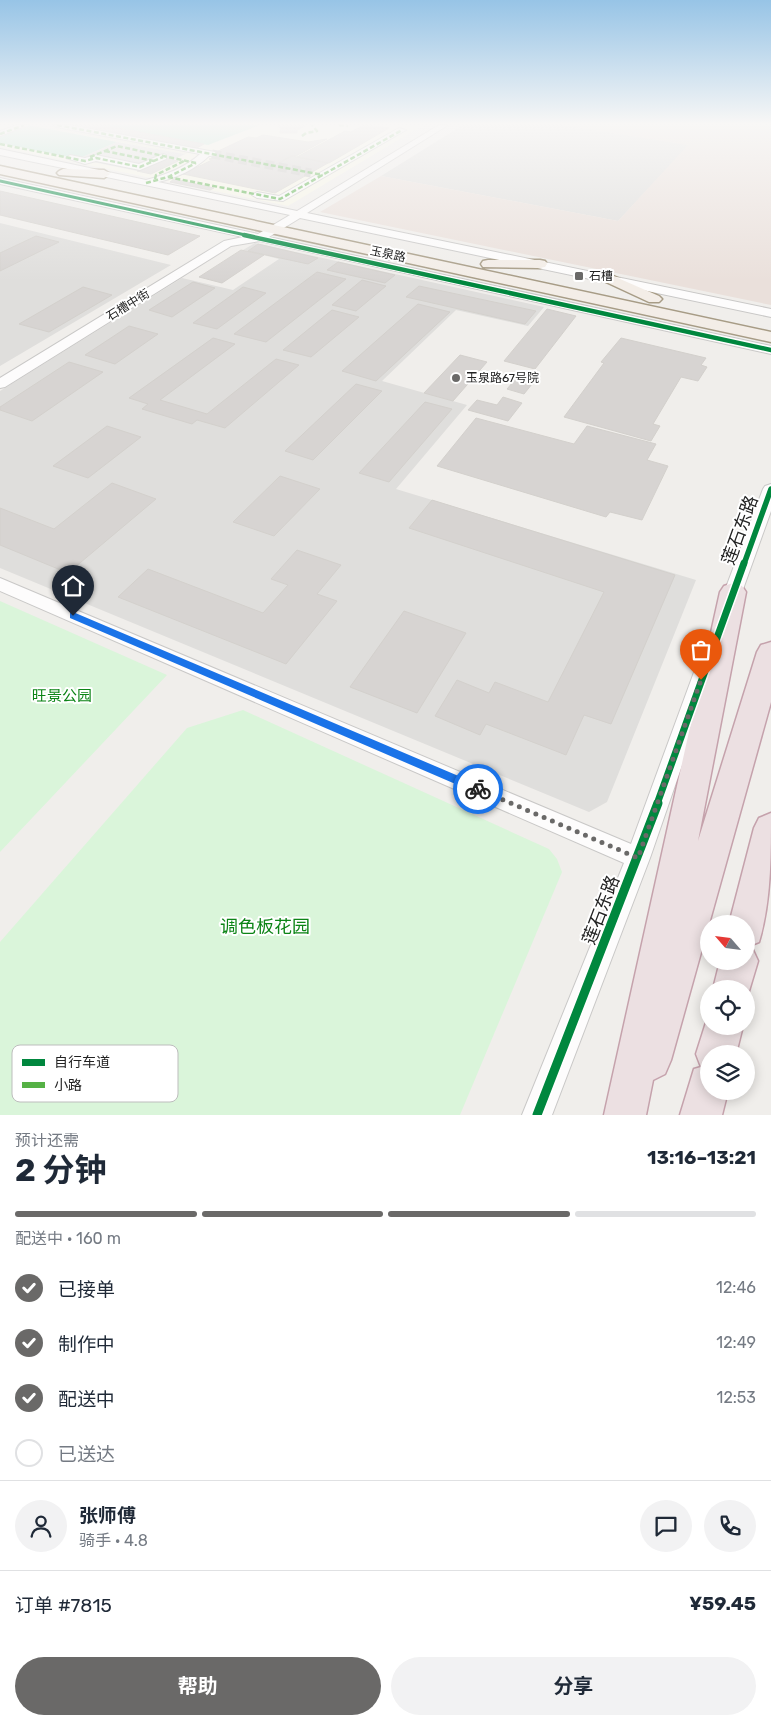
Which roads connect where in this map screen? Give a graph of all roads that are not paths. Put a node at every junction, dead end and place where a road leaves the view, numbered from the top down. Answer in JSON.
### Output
{"nodes":[{"id":1,"x":39,"y":177,"type":"edge"},
{"id":2,"x":80,"y":177,"type":"edge"},
{"id":3,"x":124,"y":177,"type":"edge"},
{"id":4,"x":154,"y":177,"type":"edge"},
{"id":5,"x":168,"y":177,"type":"joint"},
{"id":6,"x":318,"y":177,"type":"edge"},
{"id":7,"x":359,"y":177,"type":"edge"},
{"id":8,"x":0,"y":180,"type":"edge"},
{"id":9,"x":151,"y":181,"type":"junction"},
{"id":10,"x":210,"y":196,"type":"junction"},
{"id":11,"x":229,"y":209,"type":"junction"},
{"id":12,"x":286,"y":222,"type":"junction"},
{"id":13,"x":260,"y":238,"type":"junction"},
{"id":14,"x":488,"y":264,"type":"junction"},
{"id":15,"x":540,"y":264,"type":"junction"},
{"id":16,"x":611,"y":279,"type":"junction"},
{"id":17,"x":654,"y":299,"type":"junction"},
{"id":18,"x":771,"y":313,"type":"edge"},
{"id":19,"x":771,"y":324,"type":"edge"},
{"id":20,"x":771,"y":337,"type":"edge"},
{"id":21,"x":771,"y":350,"type":"edge"},
{"id":22,"x":0,"y":384,"type":"edge"},
{"id":23,"x":771,"y":490,"type":"edge"},
{"id":24,"x":0,"y":584,"type":"edge"},
{"id":25,"x":733,"y":592,"type":"junction"},
{"id":26,"x":771,"y":652,"type":"edge"},
{"id":27,"x":771,"y":828,"type":"edge"},
{"id":28,"x":638,"y":858,"type":"junction"},
{"id":29,"x":750,"y":915,"type":"edge"},
{"id":30,"x":705,"y":1100,"type":"edge"},
{"id":31,"x":716,"y":1100,"type":"edge"},
{"id":32,"x":537,"y":1115,"type":"edge"},
{"id":33,"x":625,"y":1115,"type":"edge"},
{"id":34,"x":635,"y":1115,"type":"edge"},
{"id":35,"x":701,"y":1115,"type":"edge"},
{"id":36,"x":715,"y":1115,"type":"edge"}],
"edges":[{"from":1,"to":12,"type":"main road","name":"玉泉路"},
{"from":2,"to":11,"type":"main road","name":"玉泉路"},
{"from":3,"to":9,"type":"street","name":"玉泉路"},
{"from":4,"to":9,"type":"street"},
{"from":5,"to":6,"type":"street"},
{"from":5,"to":9,"type":"street"},
{"from":7,"to":12,"type":"street"},
{"from":8,"to":13,"type":"street","name":"玉泉路"},
{"from":9,"to":10,"type":"street","name":"玉泉路"},
{"from":10,"to":11,"type":"street"},
{"from":10,"to":12,"type":"street","name":"玉泉路"},
{"from":11,"to":12,"type":"main road","name":"玉泉路"},
{"from":12,"to":13,"type":"street"},
{"from":12,"to":14,"type":"main road","name":"玉泉路"},
{"from":12,"to":15,"type":"street","name":"玉泉路"},
{"from":12,"to":20,"type":"main road","name":"玉泉路"},
{"from":13,"to":21,"type":"street","name":"玉泉路"},
{"from":13,"to":22,"type":"street","name":"石槽中街"},
{"from":14,"to":15,"type":"main road"},
{"from":14,"to":17,"type":"main road","name":"玉泉路"},
{"from":15,"to":16,"type":"street","name":"玉泉路"},
{"from":16,"to":17,"type":"main road"},
{"from":16,"to":18,"type":"street","name":"玉泉路"},
{"from":17,"to":19,"type":"main road","name":"玉泉路"},
{"from":23,"to":25,"type":"street","name":"莲石东路"},
{"from":24,"to":28,"type":"street"},
{"from":25,"to":28,"type":"street","name":"莲石东路"},
{"from":25,"to":33,"type":"highway"},
{"from":26,"to":34,"type":"highway"},
{"from":27,"to":29,"type":"highway"},
{"from":28,"to":32,"type":"street","name":"莲石东路"},
{"from":30,"to":35,"type":"highway"},
{"from":31,"to":36,"type":"street"}]}
